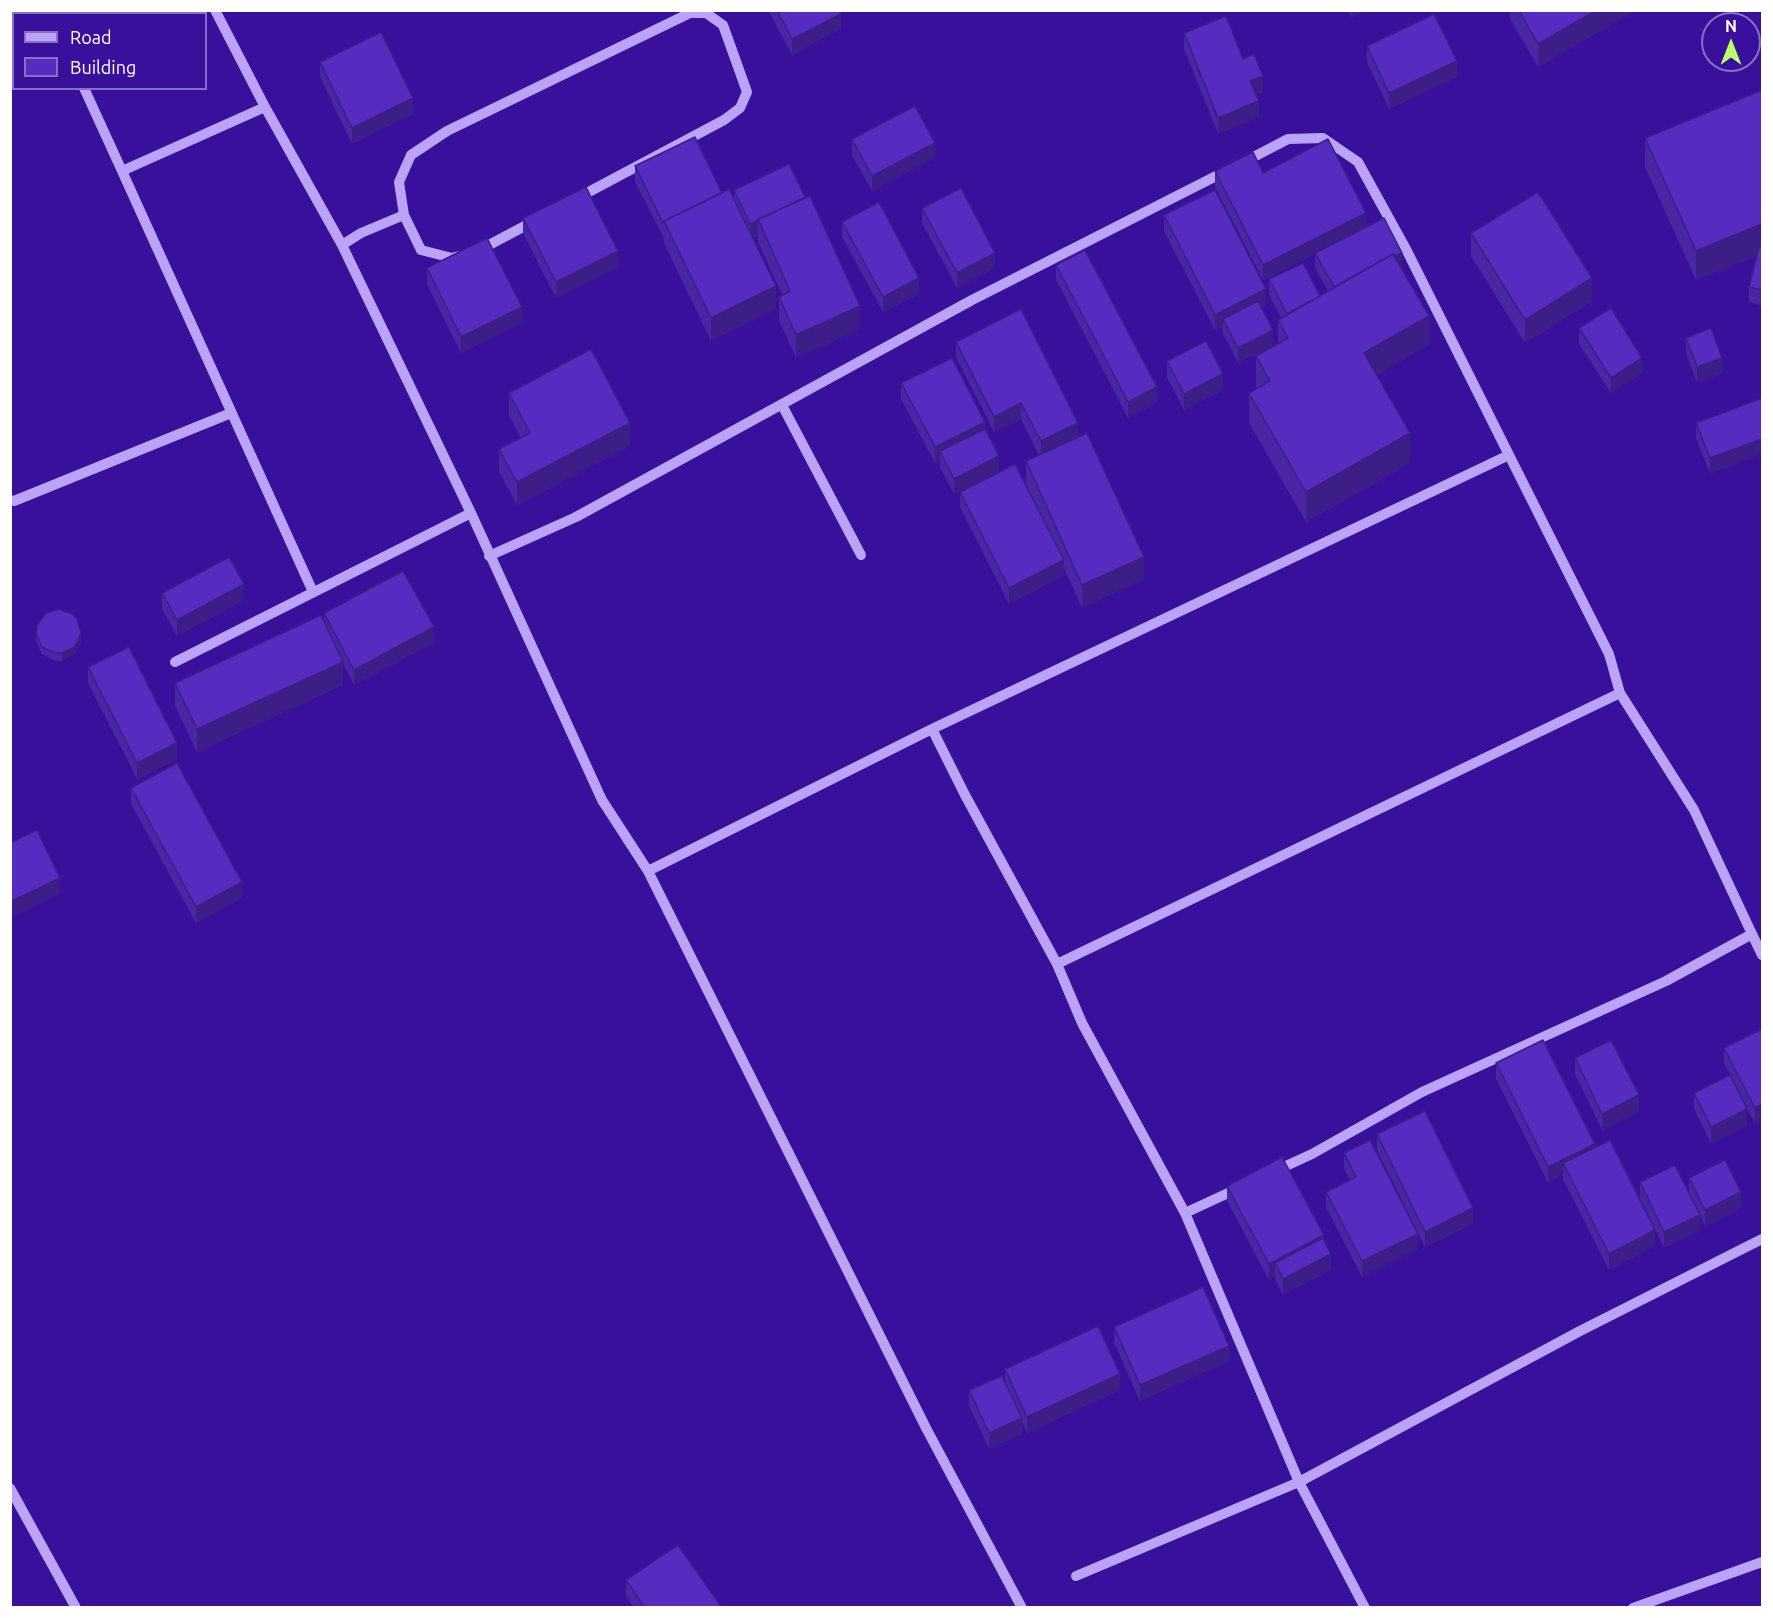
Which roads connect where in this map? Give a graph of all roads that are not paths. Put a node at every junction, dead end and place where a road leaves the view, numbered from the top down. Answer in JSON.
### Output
{"nodes":[{"id":1,"x":215,"y":10,"type":"edge"},
{"id":2,"x":85,"y":90,"type":"edge"},
{"id":3,"x":265,"y":107,"type":"junction"},
{"id":4,"x":122,"y":171,"type":"junction"},
{"id":5,"x":404,"y":215,"type":"junction"},
{"id":6,"x":342,"y":245,"type":"junction"},
{"id":7,"x":782,"y":405,"type":"junction"},
{"id":8,"x":231,"y":413,"type":"junction"},
{"id":9,"x":1509,"y":455,"type":"junction"},
{"id":10,"x":10,"y":500,"type":"edge"},
{"id":11,"x":471,"y":513,"type":"junction"},
{"id":12,"x":861,"y":555,"type":"dead end"},
{"id":13,"x":489,"y":556,"type":"junction"},
{"id":14,"x":313,"y":592,"type":"junction"},
{"id":15,"x":176,"y":662,"type":"dead end"},
{"id":16,"x":1620,"y":693,"type":"junction"},
{"id":17,"x":932,"y":729,"type":"junction"},
{"id":18,"x":648,"y":871,"type":"junction"},
{"id":19,"x":1752,"y":934,"type":"junction"},
{"id":20,"x":1762,"y":955,"type":"edge"},
{"id":21,"x":1057,"y":964,"type":"junction"},
{"id":22,"x":1270,"y":1173,"type":"edge"},
{"id":23,"x":1249,"y":1183,"type":"edge"},
{"id":24,"x":1185,"y":1213,"type":"junction"},
{"id":25,"x":1762,"y":1239,"type":"edge"},
{"id":26,"x":1299,"y":1482,"type":"junction"},
{"id":27,"x":10,"y":1488,"type":"edge"},
{"id":28,"x":1762,"y":1562,"type":"edge"},
{"id":29,"x":1076,"y":1576,"type":"dead end"},
{"id":30,"x":76,"y":1608,"type":"edge"},
{"id":31,"x":1022,"y":1608,"type":"edge"},
{"id":32,"x":1365,"y":1608,"type":"edge"},
{"id":33,"x":1633,"y":1608,"type":"edge"}],
"edges":[{"from":1,"to":3,"type":"street"},
{"from":2,"to":4,"type":"street"},
{"from":3,"to":4,"type":"street"},
{"from":3,"to":6,"type":"street"},
{"from":4,"to":8,"type":"street"},
{"from":5,"to":5,"type":"street"},
{"from":5,"to":6,"type":"street"},
{"from":6,"to":11,"type":"street"},
{"from":7,"to":9,"type":"street"},
{"from":7,"to":12,"type":"street"},
{"from":7,"to":13,"type":"street"},
{"from":8,"to":10,"type":"street"},
{"from":8,"to":14,"type":"street"},
{"from":9,"to":16,"type":"street"},
{"from":9,"to":17,"type":"street"},
{"from":11,"to":13,"type":"street"},
{"from":11,"to":14,"type":"street"},
{"from":13,"to":18,"type":"street"},
{"from":14,"to":15,"type":"street"},
{"from":16,"to":19,"type":"street"},
{"from":16,"to":21,"type":"street"},
{"from":17,"to":18,"type":"street"},
{"from":17,"to":21,"type":"street"},
{"from":18,"to":31,"type":"street"},
{"from":19,"to":20,"type":"street"},
{"from":19,"to":22,"type":"street"},
{"from":21,"to":24,"type":"street"},
{"from":23,"to":24,"type":"street"},
{"from":24,"to":26,"type":"street"},
{"from":25,"to":26,"type":"street"},
{"from":26,"to":29,"type":"street"},
{"from":26,"to":32,"type":"street"},
{"from":27,"to":30,"type":"street"},
{"from":28,"to":33,"type":"street"}]}
